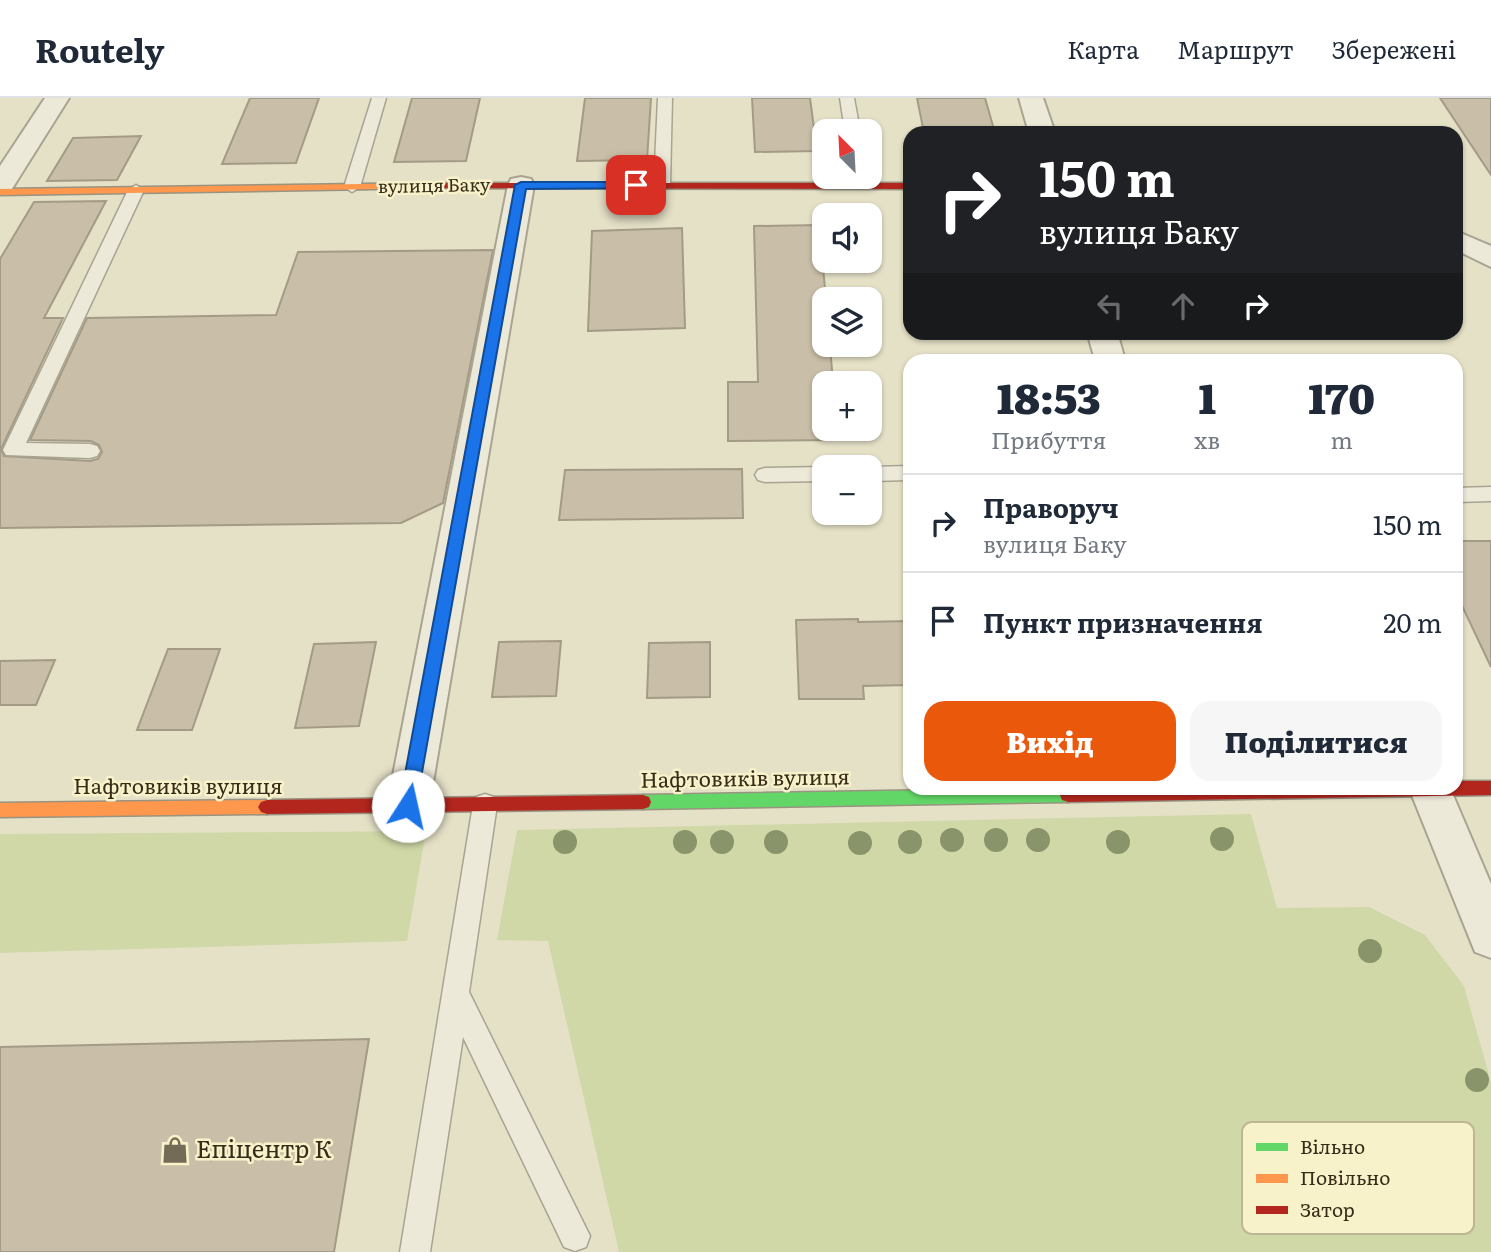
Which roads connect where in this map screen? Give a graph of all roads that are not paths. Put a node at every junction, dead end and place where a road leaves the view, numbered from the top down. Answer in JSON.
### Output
{"nodes":[{"id":1,"x":57,"y":98,"type":"edge"},
{"id":2,"x":379,"y":98,"type":"edge"},
{"id":3,"x":665,"y":98,"type":"edge"},
{"id":4,"x":847,"y":98,"type":"edge"},
{"id":5,"x":1031,"y":98,"type":"edge"},
{"id":6,"x":851,"y":119,"type":"edge"},
{"id":7,"x":1040,"y":126,"type":"edge"},
{"id":8,"x":812,"y":182,"type":"edge"},
{"id":9,"x":882,"y":183,"type":"edge"},
{"id":10,"x":521,"y":185,"type":"junction"},
{"id":11,"x":662,"y":185,"type":"junction"},
{"id":12,"x":903,"y":185,"type":"edge"},
{"id":13,"x":0,"y":186,"type":"edge"},
{"id":14,"x":352,"y":187,"type":"junction"},
{"id":15,"x":136,"y":190,"type":"junction"},
{"id":16,"x":0,"y":192,"type":"edge"},
{"id":17,"x":1463,"y":243,"type":"edge"},
{"id":18,"x":1491,"y":258,"type":"edge"},
{"id":19,"x":90,"y":451,"type":"dead end"},
{"id":20,"x":903,"y":473,"type":"edge"},
{"id":21,"x":812,"y":474,"type":"edge"},
{"id":22,"x":882,"y":474,"type":"edge"},
{"id":23,"x":765,"y":475,"type":"dead end"},
{"id":24,"x":1491,"y":494,"type":"edge"},
{"id":25,"x":1463,"y":495,"type":"edge"},
{"id":26,"x":1463,"y":788,"type":"edge"},
{"id":27,"x":1491,"y":788,"type":"edge"},
{"id":28,"x":987,"y":795,"type":"edge"},
{"id":29,"x":1434,"y":795,"type":"edge"},
{"id":30,"x":485,"y":805,"type":"junction"},
{"id":31,"x":408,"y":806,"type":"junction"},
{"id":32,"x":0,"y":810,"type":"edge"},
{"id":33,"x":1481,"y":885,"type":"edge"},
{"id":34,"x":1491,"y":937,"type":"edge"},
{"id":35,"x":457,"y":996,"type":"junction"},
{"id":36,"x":575,"y":1236,"type":"dead end"},
{"id":37,"x":415,"y":1252,"type":"edge"}],
"edges":[{"from":1,"to":13,"type":"street"},
{"from":2,"to":14,"type":"lane"},
{"from":3,"to":11,"type":"lane"},
{"from":4,"to":6,"type":"lane"},
{"from":5,"to":7,"type":"street"},
{"from":8,"to":11,"type":"street","name":"вулиця Баку"},
{"from":9,"to":12,"type":"street","name":"вулиця Баку"},
{"from":10,"to":11,"type":"street","name":"вулиця Баку"},
{"from":10,"to":14,"type":"street","name":"вулиця Баку"},
{"from":10,"to":31,"type":"street"},
{"from":14,"to":15,"type":"street","name":"вулиця Баку"},
{"from":15,"to":16,"type":"street","name":"вулиця Баку"},
{"from":15,"to":19,"type":"lane"},
{"from":17,"to":18,"type":"street"},
{"from":20,"to":22,"type":"lane"},
{"from":21,"to":23,"type":"lane"},
{"from":24,"to":25,"type":"lane"},
{"from":26,"to":27,"type":"street","name":"Нафтовиків вулиця"},
{"from":28,"to":30,"type":"street","name":"Нафтовиків вулиця"},
{"from":29,"to":33,"type":"street"},
{"from":30,"to":31,"type":"street","name":"Нафтовиків вулиця"},
{"from":30,"to":35,"type":"lane"},
{"from":31,"to":32,"type":"street","name":"Нафтовиків вулиця"},
{"from":33,"to":34,"type":"street"},
{"from":35,"to":36,"type":"lane"},
{"from":35,"to":37,"type":"lane"}]}
